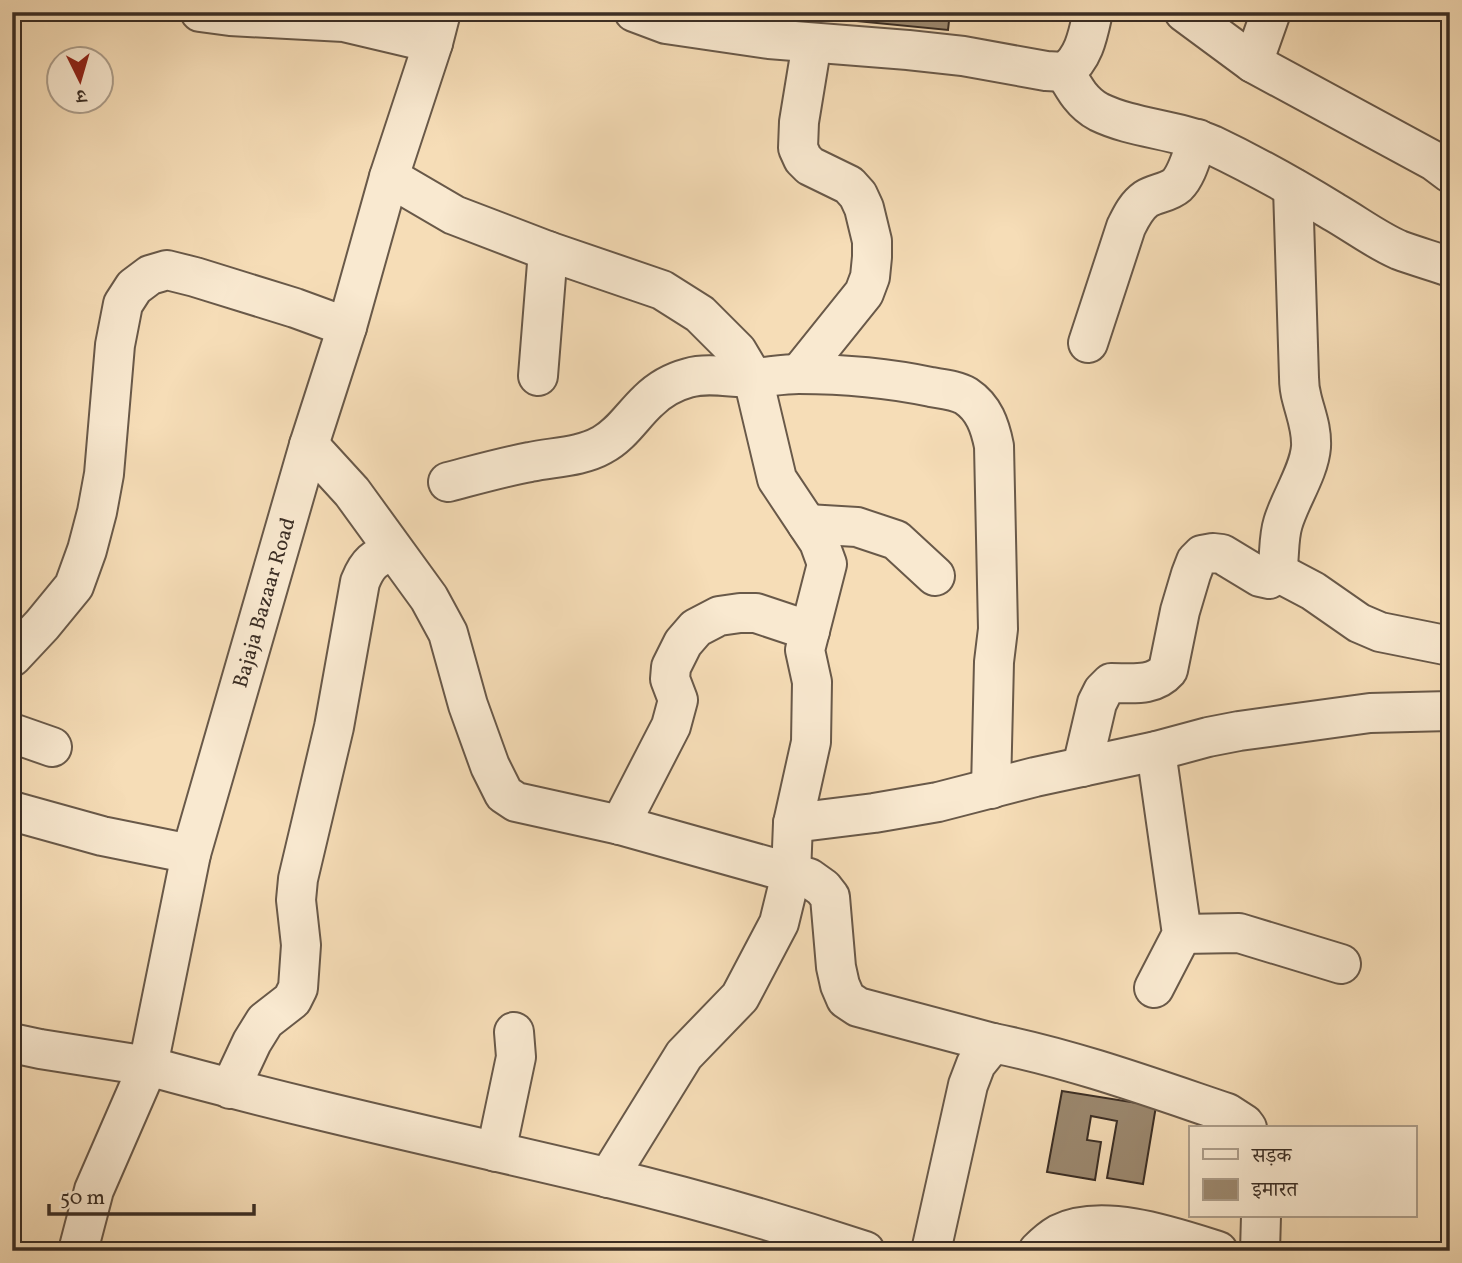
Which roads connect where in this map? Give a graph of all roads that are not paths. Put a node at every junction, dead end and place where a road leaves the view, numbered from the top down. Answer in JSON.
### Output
{"nodes":[{"id":1,"x":200,"y":12,"type":"edge"},
{"id":2,"x":634,"y":12,"type":"edge"},
{"id":3,"x":1093,"y":12,"type":"edge"},
{"id":4,"x":1184,"y":12,"type":"edge"},
{"id":5,"x":1271,"y":12,"type":"edge"},
{"id":6,"x":437,"y":28,"type":"edge"},
{"id":7,"x":812,"y":43,"type":"junction"},
{"id":8,"x":1253,"y":63,"type":"junction"},
{"id":9,"x":1065,"y":72,"type":"junction"},
{"id":10,"x":1198,"y":139,"type":"junction"},
{"id":11,"x":1450,"y":173,"type":"edge"},
{"id":12,"x":389,"y":177,"type":"junction"},
{"id":13,"x":1293,"y":188,"type":"junction"},
{"id":14,"x":548,"y":251,"type":"junction"},
{"id":15,"x":1450,"y":267,"type":"edge"},
{"id":16,"x":347,"y":327,"type":"junction"},
{"id":17,"x":1088,"y":343,"type":"dead end"},
{"id":18,"x":799,"y":374,"type":"junction"},
{"id":19,"x":538,"y":376,"type":"dead end"},
{"id":20,"x":753,"y":378,"type":"junction"},
{"id":21,"x":309,"y":446,"type":"junction"},
{"id":22,"x":448,"y":482,"type":"dead end"},
{"id":23,"x":807,"y":524,"type":"junction"},
{"id":24,"x":393,"y":550,"type":"junction"},
{"id":25,"x":1278,"y":572,"type":"junction"},
{"id":26,"x":935,"y":576,"type":"dead end"},
{"id":27,"x":810,"y":631,"type":"junction"},
{"id":28,"x":1450,"y":646,"type":"edge"},
{"id":29,"x":12,"y":657,"type":"edge"},
{"id":30,"x":1450,"y":711,"type":"edge"},
{"id":31,"x":12,"y":733,"type":"edge"},
{"id":32,"x":52,"y":747,"type":"dead end"},
{"id":33,"x":1156,"y":751,"type":"junction"},
{"id":34,"x":1083,"y":767,"type":"junction"},
{"id":35,"x":991,"y":789,"type":"junction"},
{"id":36,"x":12,"y":811,"type":"edge"},
{"id":37,"x":793,"y":823,"type":"junction"},
{"id":38,"x":620,"y":825,"type":"junction"},
{"id":39,"x":191,"y":854,"type":"junction"},
{"id":40,"x":790,"y":874,"type":"junction"},
{"id":41,"x":1182,"y":934,"type":"junction"},
{"id":42,"x":1341,"y":964,"type":"dead end"},
{"id":43,"x":1154,"y":988,"type":"dead end"},
{"id":44,"x":514,"y":1032,"type":"dead end"},
{"id":45,"x":12,"y":1043,"type":"edge"},
{"id":46,"x":993,"y":1043,"type":"junction"},
{"id":47,"x":148,"y":1066,"type":"junction"},
{"id":48,"x":229,"y":1089,"type":"junction"},
{"id":49,"x":1246,"y":1126,"type":"edge"},
{"id":50,"x":496,"y":1152,"type":"junction"},
{"id":51,"x":608,"y":1178,"type":"junction"},
{"id":52,"x":1261,"y":1218,"type":"edge"},
{"id":53,"x":78,"y":1251,"type":"edge"},
{"id":54,"x":865,"y":1251,"type":"edge"},
{"id":55,"x":931,"y":1251,"type":"edge"},
{"id":56,"x":1038,"y":1251,"type":"edge"},
{"id":57,"x":1217,"y":1251,"type":"edge"},
{"id":58,"x":1260,"y":1251,"type":"edge"}],
"edges":[{"from":1,"to":6,"type":"street"},
{"from":2,"to":7,"type":"street"},
{"from":3,"to":9,"type":"street"},
{"from":4,"to":8,"type":"street"},
{"from":5,"to":8,"type":"street"},
{"from":6,"to":12,"type":"street","name":"Bajaja Bazaar Road"},
{"from":7,"to":9,"type":"street"},
{"from":7,"to":18,"type":"street"},
{"from":8,"to":11,"type":"street"},
{"from":9,"to":10,"type":"street"},
{"from":10,"to":13,"type":"street"},
{"from":10,"to":17,"type":"street"},
{"from":12,"to":14,"type":"street"},
{"from":12,"to":16,"type":"street","name":"Bajaja Bazaar Road"},
{"from":13,"to":15,"type":"street"},
{"from":13,"to":25,"type":"street"},
{"from":14,"to":19,"type":"street"},
{"from":14,"to":20,"type":"street"},
{"from":16,"to":21,"type":"street","name":"Bajaja Bazaar Road"},
{"from":16,"to":29,"type":"street"},
{"from":18,"to":20,"type":"street"},
{"from":18,"to":35,"type":"street"},
{"from":20,"to":22,"type":"street"},
{"from":20,"to":23,"type":"street"},
{"from":21,"to":24,"type":"street"},
{"from":21,"to":39,"type":"street","name":"Bajaja Bazaar Road"},
{"from":23,"to":26,"type":"street"},
{"from":23,"to":27,"type":"street"},
{"from":24,"to":38,"type":"street"},
{"from":24,"to":48,"type":"street"},
{"from":25,"to":28,"type":"street"},
{"from":25,"to":34,"type":"street"},
{"from":27,"to":37,"type":"street"},
{"from":27,"to":38,"type":"street"},
{"from":30,"to":33,"type":"street"},
{"from":31,"to":32,"type":"street"},
{"from":33,"to":34,"type":"street"},
{"from":33,"to":41,"type":"street"},
{"from":34,"to":35,"type":"street"},
{"from":35,"to":37,"type":"street"},
{"from":36,"to":39,"type":"street"},
{"from":37,"to":40,"type":"street"},
{"from":38,"to":40,"type":"street"},
{"from":39,"to":47,"type":"street","name":"Bajaja Bazaar Road"},
{"from":40,"to":46,"type":"street"},
{"from":40,"to":51,"type":"street"},
{"from":41,"to":42,"type":"street"},
{"from":41,"to":43,"type":"street"},
{"from":44,"to":50,"type":"street"},
{"from":45,"to":47,"type":"street"},
{"from":46,"to":49,"type":"street"},
{"from":46,"to":55,"type":"street"},
{"from":47,"to":48,"type":"street"},
{"from":47,"to":53,"type":"street","name":"Bajaja Bazaar Road"},
{"from":48,"to":50,"type":"street"},
{"from":50,"to":51,"type":"street"},
{"from":51,"to":54,"type":"street"},
{"from":52,"to":58,"type":"street"},
{"from":56,"to":57,"type":"street"}]}
